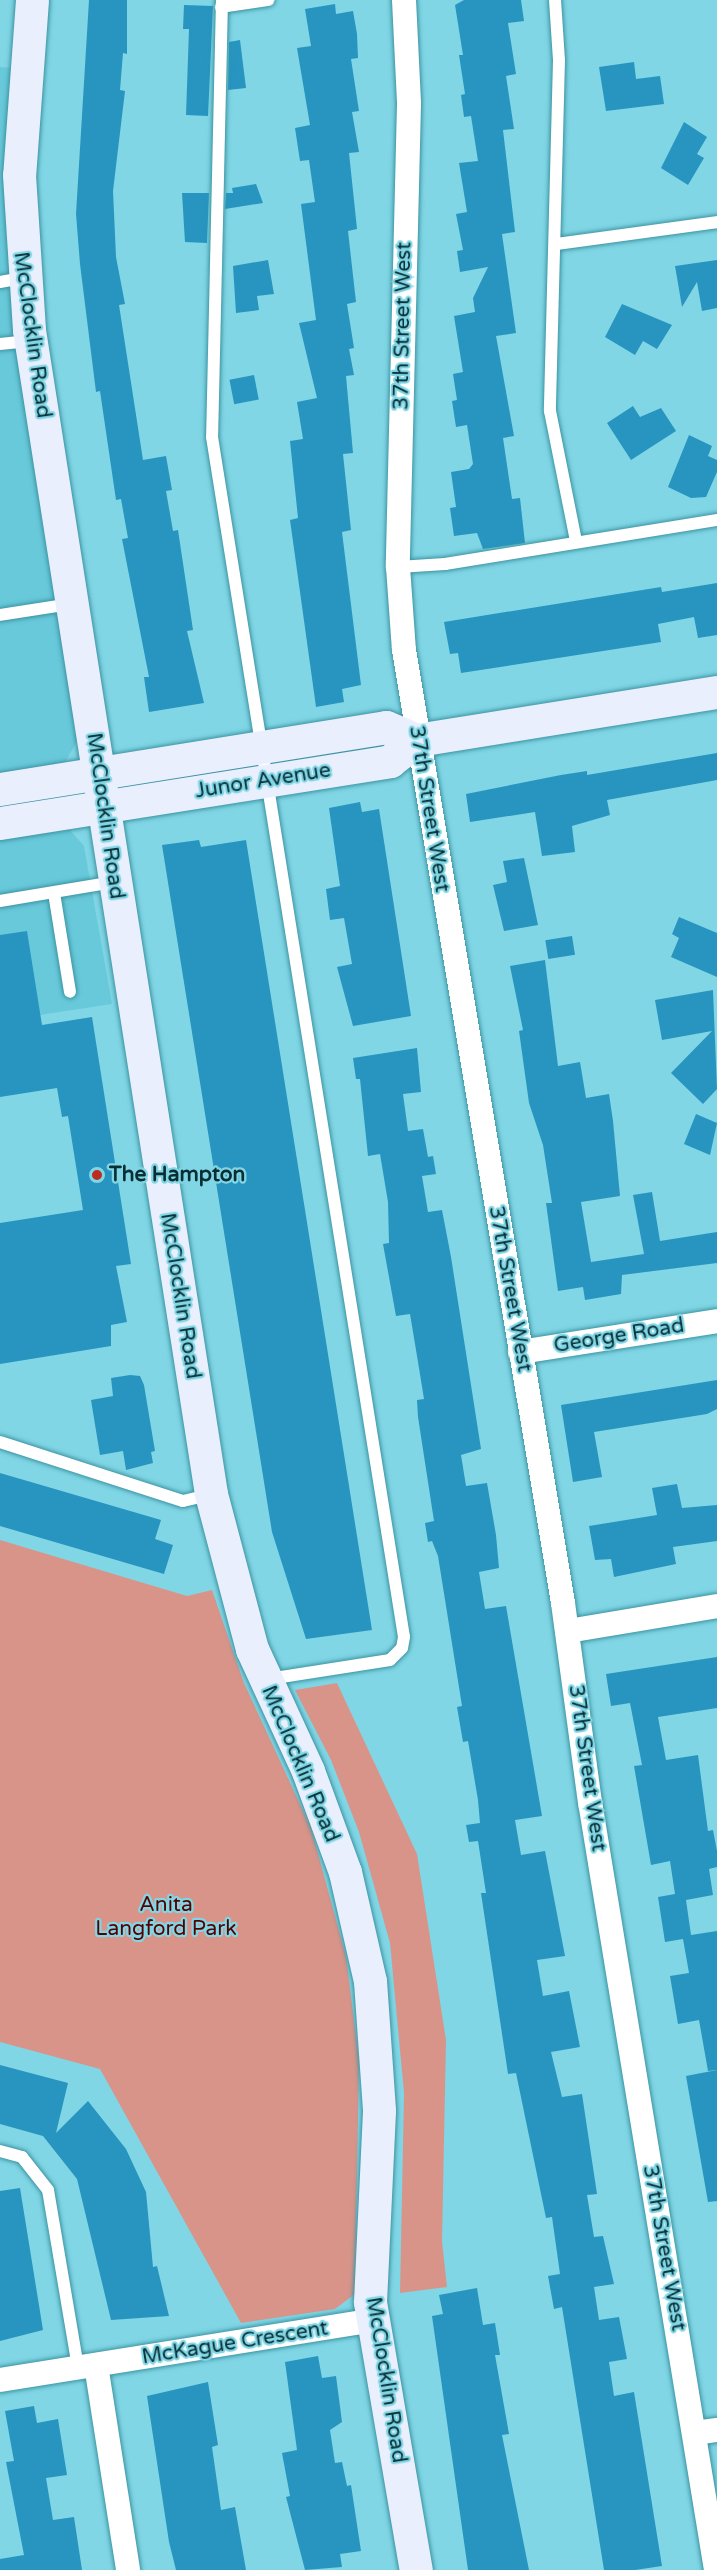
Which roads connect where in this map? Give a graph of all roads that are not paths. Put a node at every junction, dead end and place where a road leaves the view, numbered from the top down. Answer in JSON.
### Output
{"nodes":[{"id":1,"x":32,"y":0,"type":"edge"},
{"id":2,"x":268,"y":0,"type":"edge"},
{"id":3,"x":404,"y":0,"type":"edge"},
{"id":4,"x":555,"y":0,"type":"edge"},
{"id":5,"x":221,"y":4,"type":"edge"},
{"id":6,"x":717,"y":222,"type":"edge"},
{"id":7,"x":557,"y":244,"type":"junction"},
{"id":8,"x":11,"y":280,"type":"edge"},
{"id":9,"x":15,"y":342,"type":"edge"},
{"id":10,"x":717,"y":520,"type":"edge"},
{"id":11,"x":576,"y":541,"type":"junction"},
{"id":12,"x":398,"y":567,"type":"junction"},
{"id":13,"x":74,"y":604,"type":"junction"},
{"id":14,"x":0,"y":615,"type":"edge"},
{"id":15,"x":717,"y":692,"type":"edge"},
{"id":16,"x":417,"y":740,"type":"junction"},
{"id":17,"x":260,"y":748,"type":"junction"},
{"id":18,"x":100,"y":775,"type":"junction"},
{"id":19,"x":267,"y":781,"type":"junction"},
{"id":20,"x":0,"y":789,"type":"edge"},
{"id":21,"x":104,"y":807,"type":"junction"},
{"id":22,"x":0,"y":823,"type":"edge"},
{"id":23,"x":115,"y":882,"type":"junction"},
{"id":24,"x":54,"y":892,"type":"junction"},
{"id":25,"x":0,"y":901,"type":"edge"},
{"id":26,"x":70,"y":992,"type":"dead end"},
{"id":27,"x":717,"y":1321,"type":"edge"},
{"id":28,"x":520,"y":1352,"type":"junction"},
{"id":29,"x":0,"y":1442,"type":"edge"},
{"id":30,"x":211,"y":1494,"type":"junction"},
{"id":31,"x":717,"y":1606,"type":"edge"},
{"id":32,"x":568,"y":1631,"type":"junction"},
{"id":33,"x":264,"y":1680,"type":"junction"},
{"id":34,"x":0,"y":2151,"type":"edge"},
{"id":35,"x":375,"y":2320,"type":"junction"},
{"id":36,"x":87,"y":2366,"type":"junction"},
{"id":37,"x":0,"y":2380,"type":"edge"},
{"id":38,"x":706,"y":2432,"type":"edge"},
{"id":39,"x":128,"y":2570,"type":"edge"},
{"id":40,"x":416,"y":2570,"type":"edge"},
{"id":41,"x":716,"y":2570,"type":"edge"}],
"edges":[{"from":1,"to":8,"type":"street","name":"McClocklin Road"},
{"from":2,"to":5,"type":"lane"},
{"from":3,"to":12,"type":"street","name":"37th Street West"},
{"from":4,"to":7,"type":"lane"},
{"from":5,"to":17,"type":"lane"},
{"from":6,"to":7,"type":"lane"},
{"from":7,"to":11,"type":"lane"},
{"from":8,"to":9,"type":"street","name":"McClocklin Road"},
{"from":9,"to":13,"type":"street","name":"McClocklin Road"},
{"from":10,"to":11,"type":"lane"},
{"from":11,"to":12,"type":"lane"},
{"from":12,"to":16,"type":"street","name":"37th Street West"},
{"from":13,"to":14,"type":"lane"},
{"from":13,"to":18,"type":"street","name":"McClocklin Road"},
{"from":15,"to":16,"type":"street","name":"Junor Avenue"},
{"from":16,"to":17,"type":"street","name":"Junor Avenue"},
{"from":16,"to":19,"type":"street","name":"Junor Avenue"},
{"from":16,"to":28,"type":"street","name":"37th Street West"},
{"from":17,"to":18,"type":"street","name":"Junor Avenue"},
{"from":17,"to":19,"type":"lane"},
{"from":18,"to":20,"type":"street","name":"Junor Avenue"},
{"from":18,"to":21,"type":"street","name":"McClocklin Road"},
{"from":19,"to":21,"type":"street","name":"Junor Avenue"},
{"from":19,"to":33,"type":"lane"},
{"from":21,"to":22,"type":"street","name":"Junor Avenue"},
{"from":21,"to":23,"type":"street","name":"McClocklin Road"},
{"from":23,"to":24,"type":"lane"},
{"from":23,"to":30,"type":"street","name":"McClocklin Road"},
{"from":24,"to":25,"type":"lane"},
{"from":24,"to":26,"type":"lane"},
{"from":27,"to":28,"type":"street","name":"George Road"},
{"from":28,"to":32,"type":"street","name":"37th Street West"},
{"from":29,"to":30,"type":"lane"},
{"from":30,"to":33,"type":"street","name":"McClocklin Road"},
{"from":31,"to":32,"type":"street"},
{"from":32,"to":38,"type":"street","name":"37th Street West"},
{"from":33,"to":35,"type":"street","name":"McClocklin Road"},
{"from":34,"to":36,"type":"lane"},
{"from":35,"to":36,"type":"street","name":"McKague Crescent"},
{"from":35,"to":40,"type":"street","name":"McClocklin Road"},
{"from":36,"to":37,"type":"street","name":"McKague Crescent"},
{"from":36,"to":39,"type":"street"},
{"from":38,"to":41,"type":"street","name":"37th Street West"}]}
